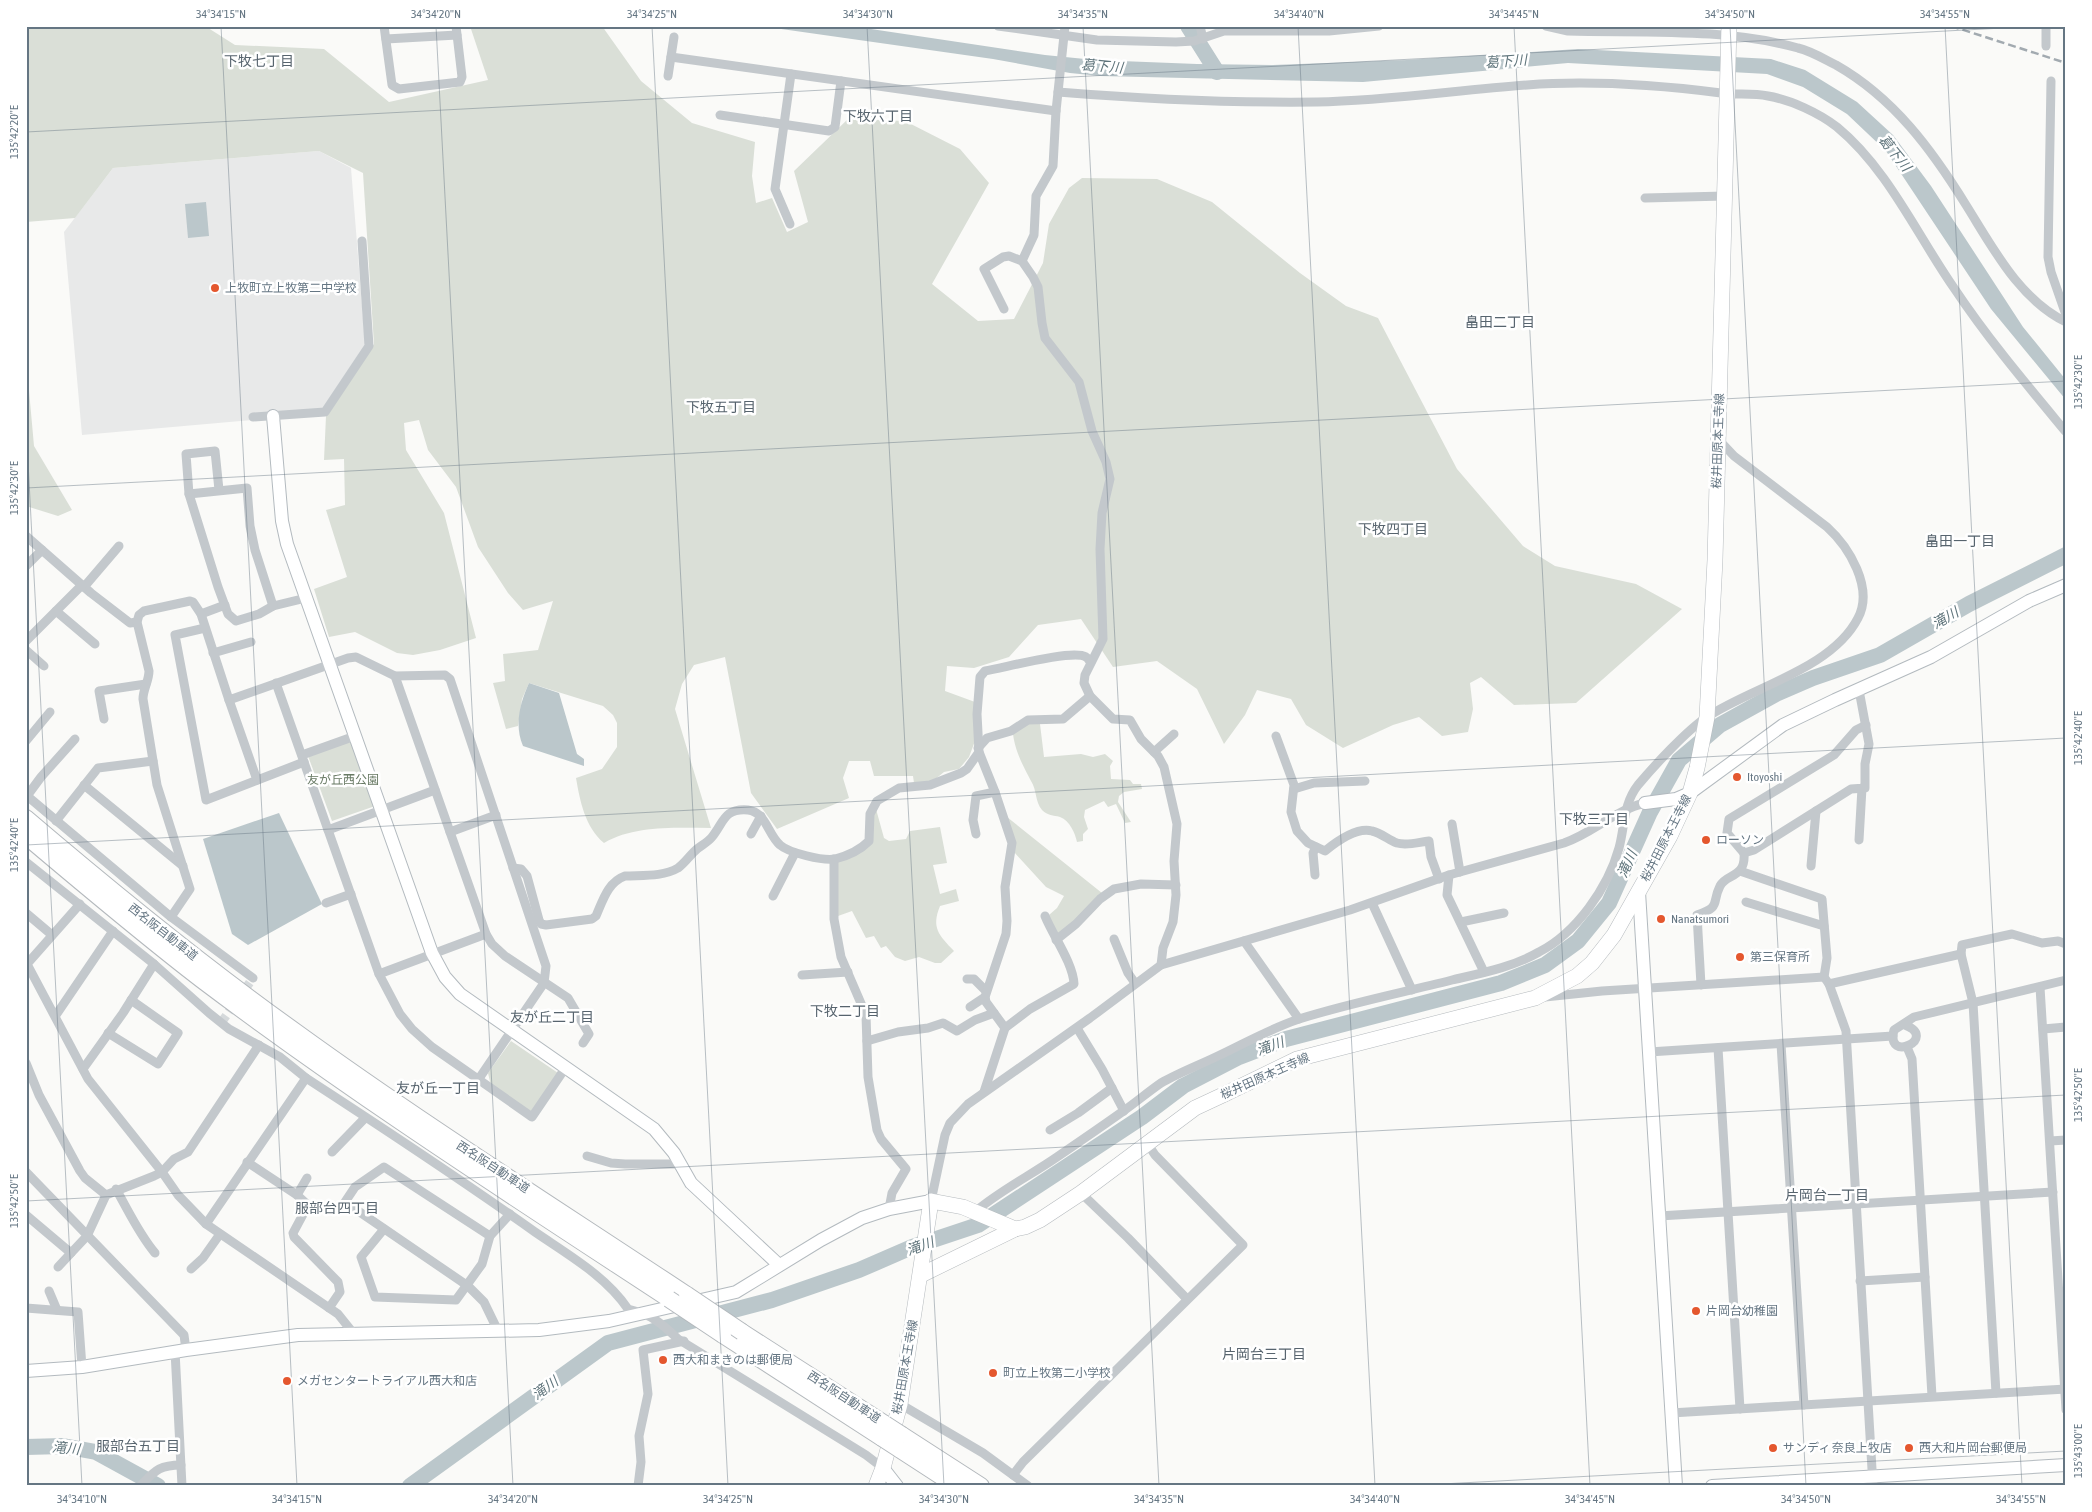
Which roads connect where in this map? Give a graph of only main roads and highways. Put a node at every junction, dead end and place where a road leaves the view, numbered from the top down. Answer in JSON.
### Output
{"nodes":[{"id":1,"x":1729,"y":31,"type":"edge"},
{"id":2,"x":26,"y":818,"type":"edge"},
{"id":3,"x":26,"y":836,"type":"edge"},
{"id":4,"x":1009,"y":1228,"type":"junction"},
{"id":5,"x":922,"y":1267,"type":"junction"},
{"id":6,"x":884,"y":1431,"type":"junction"},
{"id":7,"x":901,"y":1442,"type":"junction"},
{"id":8,"x":876,"y":1486,"type":"edge"},
{"id":9,"x":956,"y":1486,"type":"edge"},
{"id":10,"x":981,"y":1486,"type":"edge"}],
"edges":[{"from":1,"to":4,"type":"main road","name":"桜井田原本王寺線"},
{"from":2,"to":6,"type":"highway","name":"西名阪自動車道","bridge":true},
{"from":3,"to":6,"type":"highway","name":"西名阪自動車道","bridge":true},
{"from":4,"to":5,"type":"main road","name":"桜井田原本王寺線"},
{"from":4,"to":5,"type":"main road","name":"桜井田原本王寺線"},
{"from":5,"to":8,"type":"main road","name":"桜井田原本王寺線"},
{"from":6,"to":7,"type":"highway","name":"西名阪自動車道","bridge":true},
{"from":7,"to":9,"type":"highway","name":"西名阪自動車道"},
{"from":7,"to":10,"type":"highway","name":"西名阪自動車道"}]}
